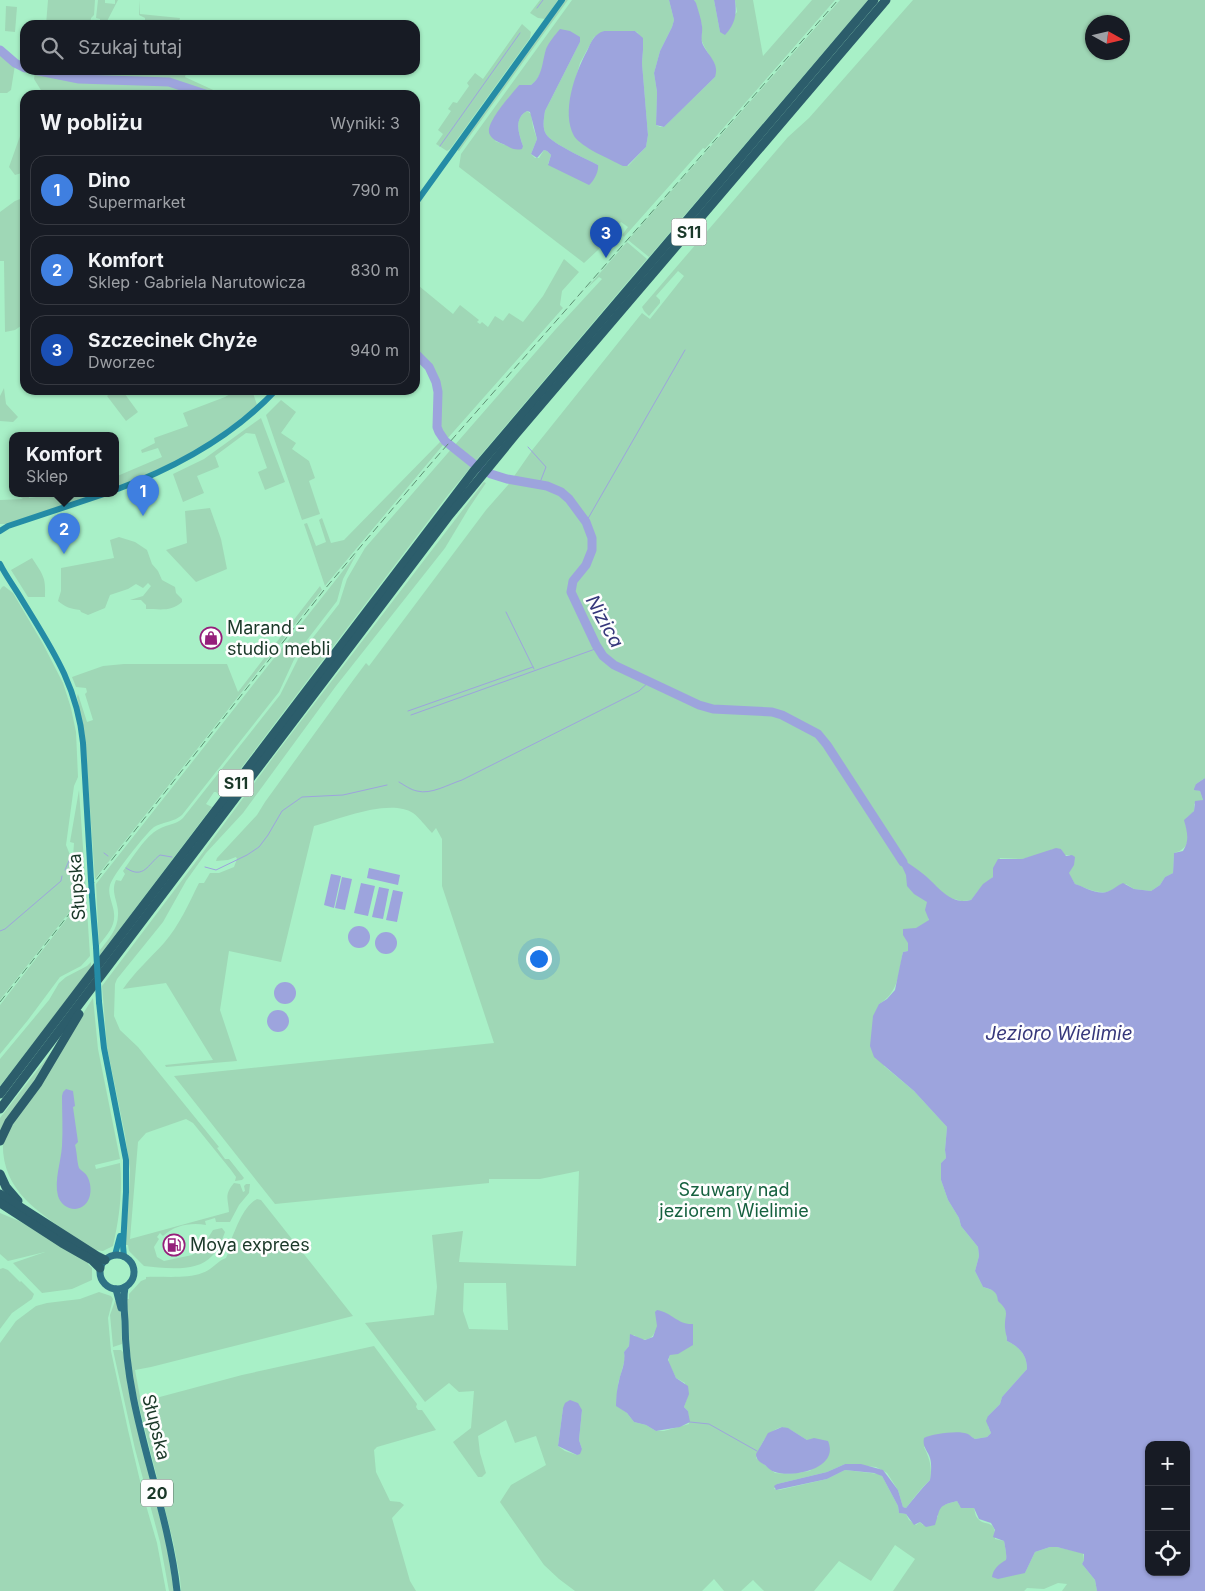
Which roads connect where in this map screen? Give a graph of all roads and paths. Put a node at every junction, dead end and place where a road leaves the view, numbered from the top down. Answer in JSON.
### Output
{"nodes":[{"id":1,"x":562,"y":0,"type":"edge"},
{"id":2,"x":874,"y":0,"type":"edge"},
{"id":3,"x":886,"y":0,"type":"edge"},
{"id":4,"x":420,"y":197,"type":"edge"},
{"id":5,"x":271,"y":395,"type":"edge"},
{"id":6,"x":487,"y":462,"type":"junction"},
{"id":7,"x":477,"y":474,"type":"junction"},
{"id":8,"x":119,"y":488,"type":"edge"},
{"id":9,"x":95,"y":497,"type":"edge"},
{"id":10,"x":8,"y":526,"type":"junction"},
{"id":11,"x":0,"y":527,"type":"edge"},
{"id":12,"x":0,"y":531,"type":"edge"},
{"id":13,"x":0,"y":565,"type":"edge"},
{"id":14,"x":91,"y":991,"type":"junction"},
{"id":15,"x":0,"y":1094,"type":"edge"},
{"id":16,"x":0,"y":1109,"type":"edge"},
{"id":17,"x":0,"y":1140,"type":"edge"},
{"id":18,"x":0,"y":1174,"type":"edge"},
{"id":19,"x":0,"y":1194,"type":"edge"},
{"id":20,"x":0,"y":1203,"type":"edge"},
{"id":21,"x":0,"y":1210,"type":"edge"},
{"id":22,"x":31,"y":1213,"type":"junction"},
{"id":23,"x":22,"y":1217,"type":"junction"},
{"id":24,"x":123,"y":1226,"type":"junction"},
{"id":25,"x":115,"y":1255,"type":"junction"},
{"id":26,"x":124,"y":1257,"type":"junction"},
{"id":27,"x":103,"y":1264,"type":"junction"},
{"id":28,"x":125,"y":1287,"type":"junction"},
{"id":29,"x":116,"y":1289,"type":"junction"},
{"id":30,"x":124,"y":1329,"type":"junction"},
{"id":31,"x":177,"y":1591,"type":"edge"}],
"edges":[{"from":1,"to":4,"type":"main road"},
{"from":2,"to":6,"type":"highway","number":"S11"},
{"from":3,"to":6,"type":"highway","number":"S11"},
{"from":5,"to":8,"type":"main road"},
{"from":6,"to":7,"type":"highway","number":"S11"},
{"from":7,"to":14,"type":"highway","number":"S11"},
{"from":7,"to":15,"type":"highway","number":"S11"},
{"from":9,"to":10,"type":"main road"},
{"from":10,"to":11,"type":"main road"},
{"from":10,"to":12,"type":"main road"},
{"from":13,"to":24,"type":"main road","name":"Słupska","bridge":true},
{"from":14,"to":16,"type":"highway","number":"S11"},
{"from":14,"to":17,"type":"highway"},
{"from":18,"to":22,"type":"highway"},
{"from":19,"to":22,"type":"highway"},
{"from":20,"to":23,"type":"highway"},
{"from":21,"to":23,"type":"highway"},
{"from":22,"to":27,"type":"highway"},
{"from":23,"to":27,"type":"highway"},
{"from":24,"to":25,"type":"main road","name":"Słupska"},
{"from":24,"to":26,"type":"main road","name":"Słupska"},
{"from":25,"to":26,"type":"main road"},
{"from":25,"to":27,"type":"main road"},
{"from":26,"to":28,"type":"main road","number":"20"},
{"from":27,"to":29,"type":"main road"},
{"from":28,"to":29,"type":"main road"},
{"from":28,"to":30,"type":"main road","name":"Słupska","number":"20"},
{"from":29,"to":30,"type":"main road","name":"Słupska","number":"20"},
{"from":30,"to":31,"type":"main road","name":"Słupska","number":"20"}]}
